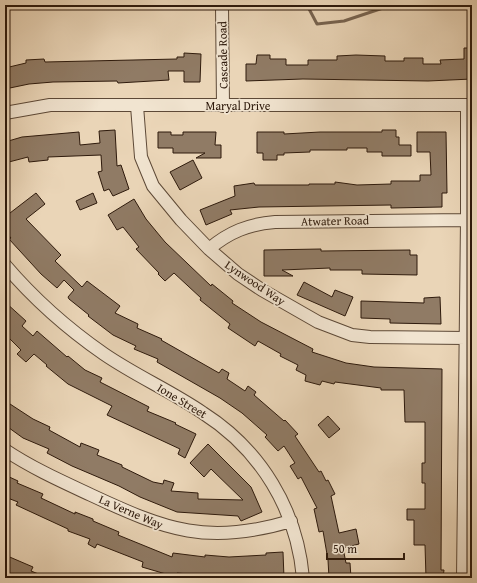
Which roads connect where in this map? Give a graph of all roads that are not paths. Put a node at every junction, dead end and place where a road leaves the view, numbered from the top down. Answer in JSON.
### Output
{"nodes":[{"id":1,"x":222,"y":5,"type":"edge"},
{"id":2,"x":469,"y":105,"type":"edge"},
{"id":3,"x":137,"y":106,"type":"junction"},
{"id":4,"x":223,"y":106,"type":"junction"},
{"id":5,"x":5,"y":113,"type":"edge"},
{"id":6,"x":467,"y":220,"type":"junction"},
{"id":7,"x":209,"y":249,"type":"junction"},
{"id":8,"x":5,"y":265,"type":"edge"},
{"id":9,"x":466,"y":338,"type":"junction"},
{"id":10,"x":5,"y":450,"type":"edge"},
{"id":11,"x":291,"y":521,"type":"junction"},
{"id":12,"x":303,"y":578,"type":"edge"},
{"id":13,"x":463,"y":578,"type":"edge"}],
"edges":[{"from":1,"to":4,"type":"street","name":"Cascade Road"},
{"from":2,"to":4,"type":"street","name":"Maryal Drive"},
{"from":2,"to":6,"type":"street"},
{"from":3,"to":4,"type":"street","name":"Maryal Drive"},
{"from":3,"to":5,"type":"street","name":"Maryal Drive"},
{"from":3,"to":7,"type":"street","name":"Lynwood Way"},
{"from":6,"to":7,"type":"street","name":"Atwater Road"},
{"from":6,"to":9,"type":"street"},
{"from":7,"to":9,"type":"street","name":"Lynwood Way"},
{"from":8,"to":11,"type":"street","name":"Ione Street"},
{"from":9,"to":13,"type":"street"},
{"from":10,"to":11,"type":"street","name":"La Verne Way"},
{"from":11,"to":12,"type":"street","name":"Ione Street"}]}
